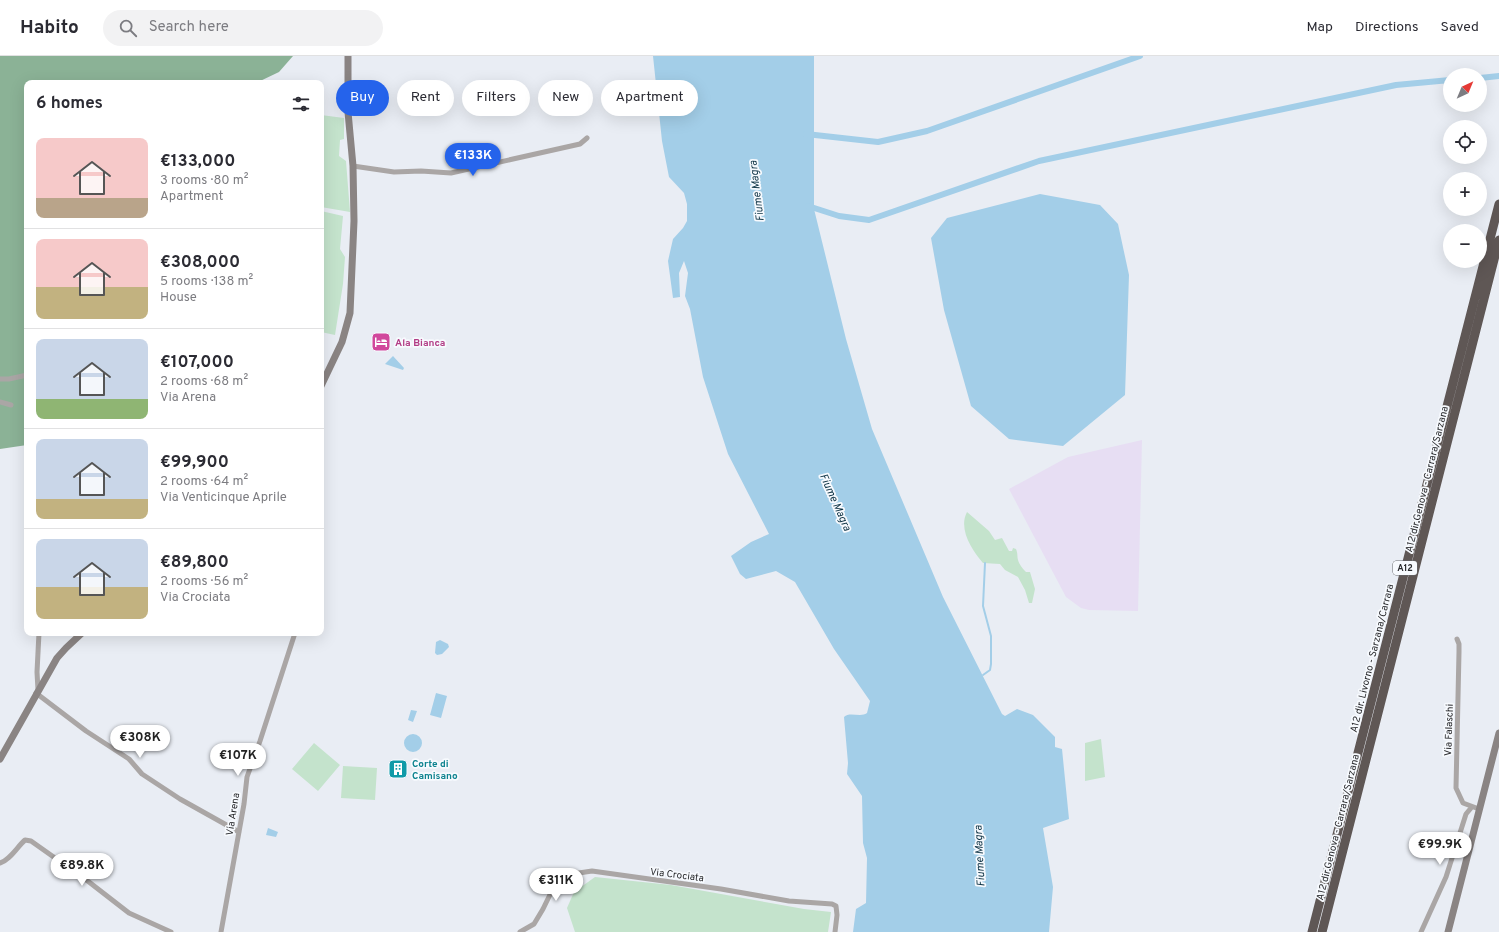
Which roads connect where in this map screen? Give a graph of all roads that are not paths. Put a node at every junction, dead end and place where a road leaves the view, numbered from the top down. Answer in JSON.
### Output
{"nodes":[{"id":1,"x":348,"y":56,"type":"edge"},
{"id":2,"x":586,"y":138,"type":"dead end"},
{"id":3,"x":352,"y":166,"type":"junction"},
{"id":4,"x":1499,"y":204,"type":"edge"},
{"id":5,"x":1499,"y":240,"type":"edge"},
{"id":6,"x":24,"y":376,"type":"edge"},
{"id":7,"x":0,"y":379,"type":"edge"},
{"id":8,"x":324,"y":380,"type":"edge"},
{"id":9,"x":0,"y":402,"type":"edge"},
{"id":10,"x":11,"y":405,"type":"dead end"},
{"id":11,"x":39,"y":636,"type":"edge"},
{"id":12,"x":79,"y":636,"type":"edge"},
{"id":13,"x":294,"y":636,"type":"edge"},
{"id":14,"x":1457,"y":639,"type":"dead end"},
{"id":15,"x":37,"y":692,"type":"junction"},
{"id":16,"x":1499,"y":733,"type":"edge"},
{"id":17,"x":0,"y":759,"type":"edge"},
{"id":18,"x":1471,"y":808,"type":"junction"},
{"id":19,"x":1479,"y":809,"type":"junction"},
{"id":20,"x":239,"y":832,"type":"junction"},
{"id":21,"x":1,"y":865,"type":"edge"},
{"id":22,"x":171,"y":932,"type":"edge"},
{"id":23,"x":221,"y":932,"type":"edge"},
{"id":24,"x":520,"y":932,"type":"edge"},
{"id":25,"x":835,"y":932,"type":"edge"},
{"id":26,"x":1312,"y":932,"type":"edge"},
{"id":27,"x":1322,"y":932,"type":"edge"},
{"id":28,"x":1421,"y":932,"type":"edge"},
{"id":29,"x":1448,"y":932,"type":"edge"}],
"edges":[{"from":1,"to":3,"type":"main road"},
{"from":2,"to":3,"type":"street"},
{"from":3,"to":8,"type":"main road"},
{"from":4,"to":26,"type":"highway","name":"A12 dir. Livorno - Sarzana/Carrara","number":"A12"},
{"from":5,"to":27,"type":"highway","name":"A12 dir.Genova - Carrara/Sarzana","number":"A12"},
{"from":6,"to":7,"type":"street"},
{"from":9,"to":10,"type":"street"},
{"from":11,"to":15,"type":"street"},
{"from":12,"to":15,"type":"main road"},
{"from":13,"to":20,"type":"street","name":"Via Arena"},
{"from":14,"to":18,"type":"street","name":"Via Falaschi"},
{"from":15,"to":17,"type":"main road"},
{"from":15,"to":20,"type":"street"},
{"from":16,"to":19,"type":"main road"},
{"from":18,"to":19,"type":"street"},
{"from":18,"to":28,"type":"street"},
{"from":19,"to":29,"type":"main road"},
{"from":20,"to":23,"type":"street","name":"Via Arena"},
{"from":21,"to":22,"type":"street"},
{"from":24,"to":25,"type":"street","name":"Via Crociata"}]}
